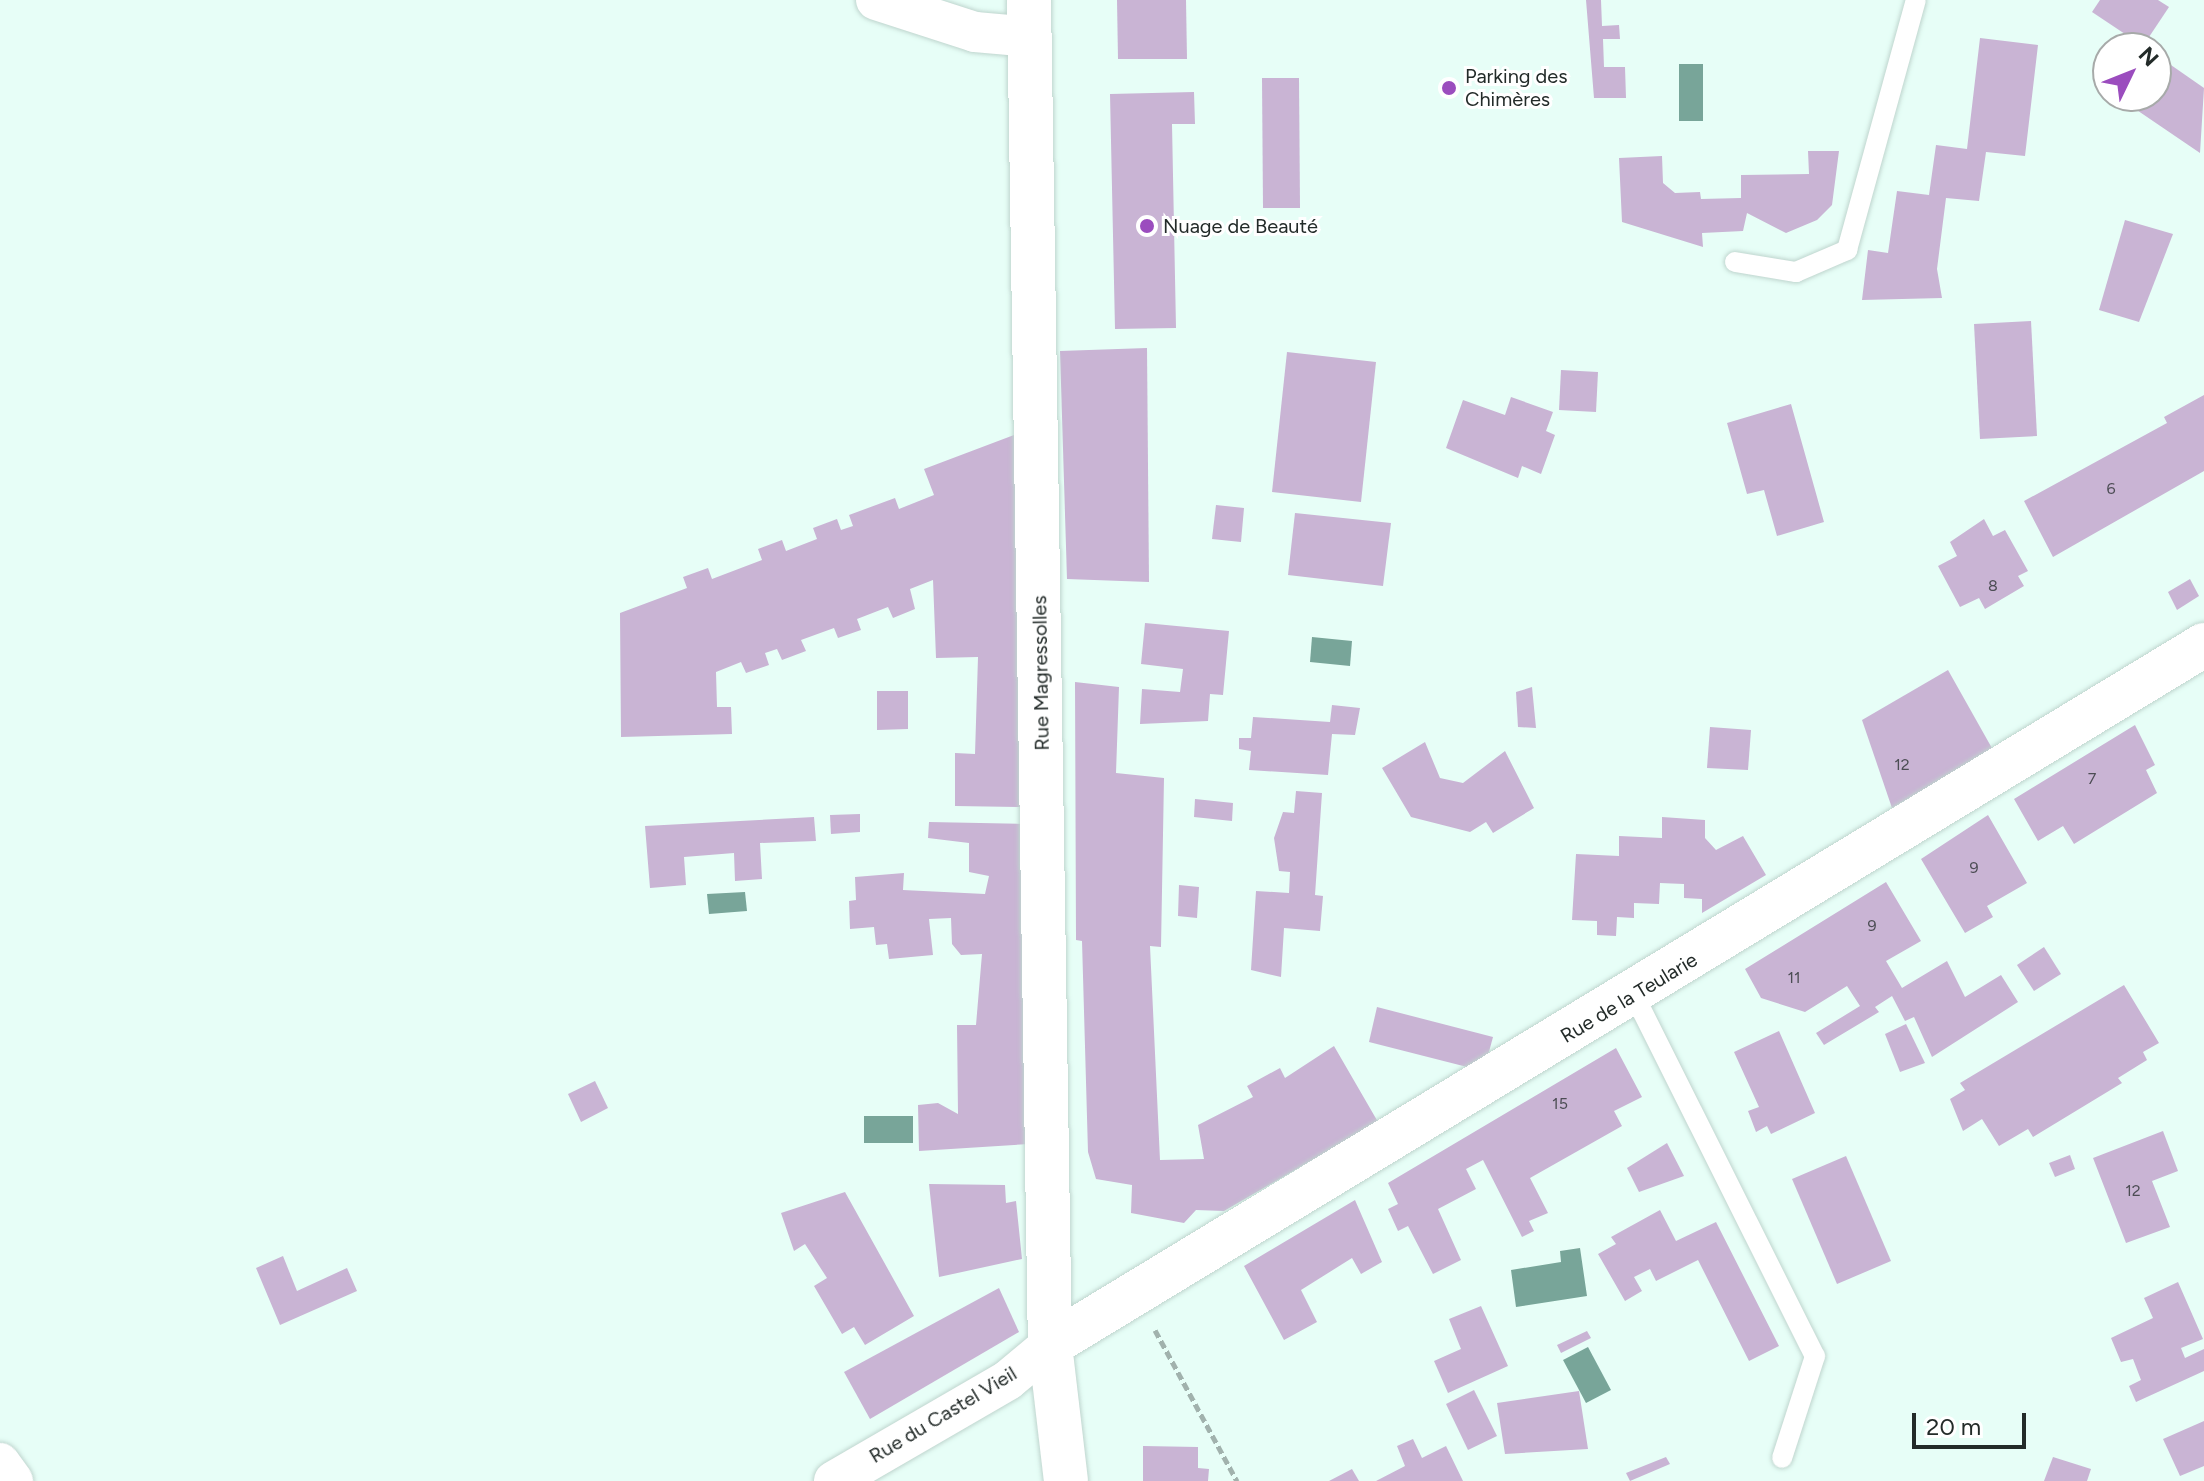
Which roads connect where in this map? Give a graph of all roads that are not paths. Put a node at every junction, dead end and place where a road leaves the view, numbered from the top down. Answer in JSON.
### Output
{"nodes":[{"id":1,"x":876,"y":0,"type":"edge"},
{"id":2,"x":1916,"y":0,"type":"edge"},
{"id":3,"x":1031,"y":19,"type":"edge"},
{"id":4,"x":1735,"y":262,"type":"dead end"},
{"id":5,"x":2204,"y":645,"type":"edge"},
{"id":6,"x":1634,"y":995,"type":"junction"},
{"id":7,"x":1050,"y":1345,"type":"junction"},
{"id":8,"x":1782,"y":1458,"type":"dead end"},
{"id":9,"x":0,"y":1463,"type":"edge"},
{"id":10,"x":13,"y":1481,"type":"edge"},
{"id":11,"x":834,"y":1481,"type":"edge"},
{"id":12,"x":1066,"y":1481,"type":"edge"}],
"edges":[{"from":1,"to":3,"type":"street"},
{"from":2,"to":4,"type":"lane"},
{"from":3,"to":7,"type":"street","name":"Rue Magressolles"},
{"from":5,"to":6,"type":"street","name":"Rue de la Teularie"},
{"from":6,"to":7,"type":"street","name":"Rue de la Teularie"},
{"from":6,"to":8,"type":"lane"},
{"from":7,"to":11,"type":"street","name":"Rue du Castel Vieil"},
{"from":7,"to":12,"type":"street","name":"Rue Magressolles"},
{"from":9,"to":10,"type":"street"}]}
